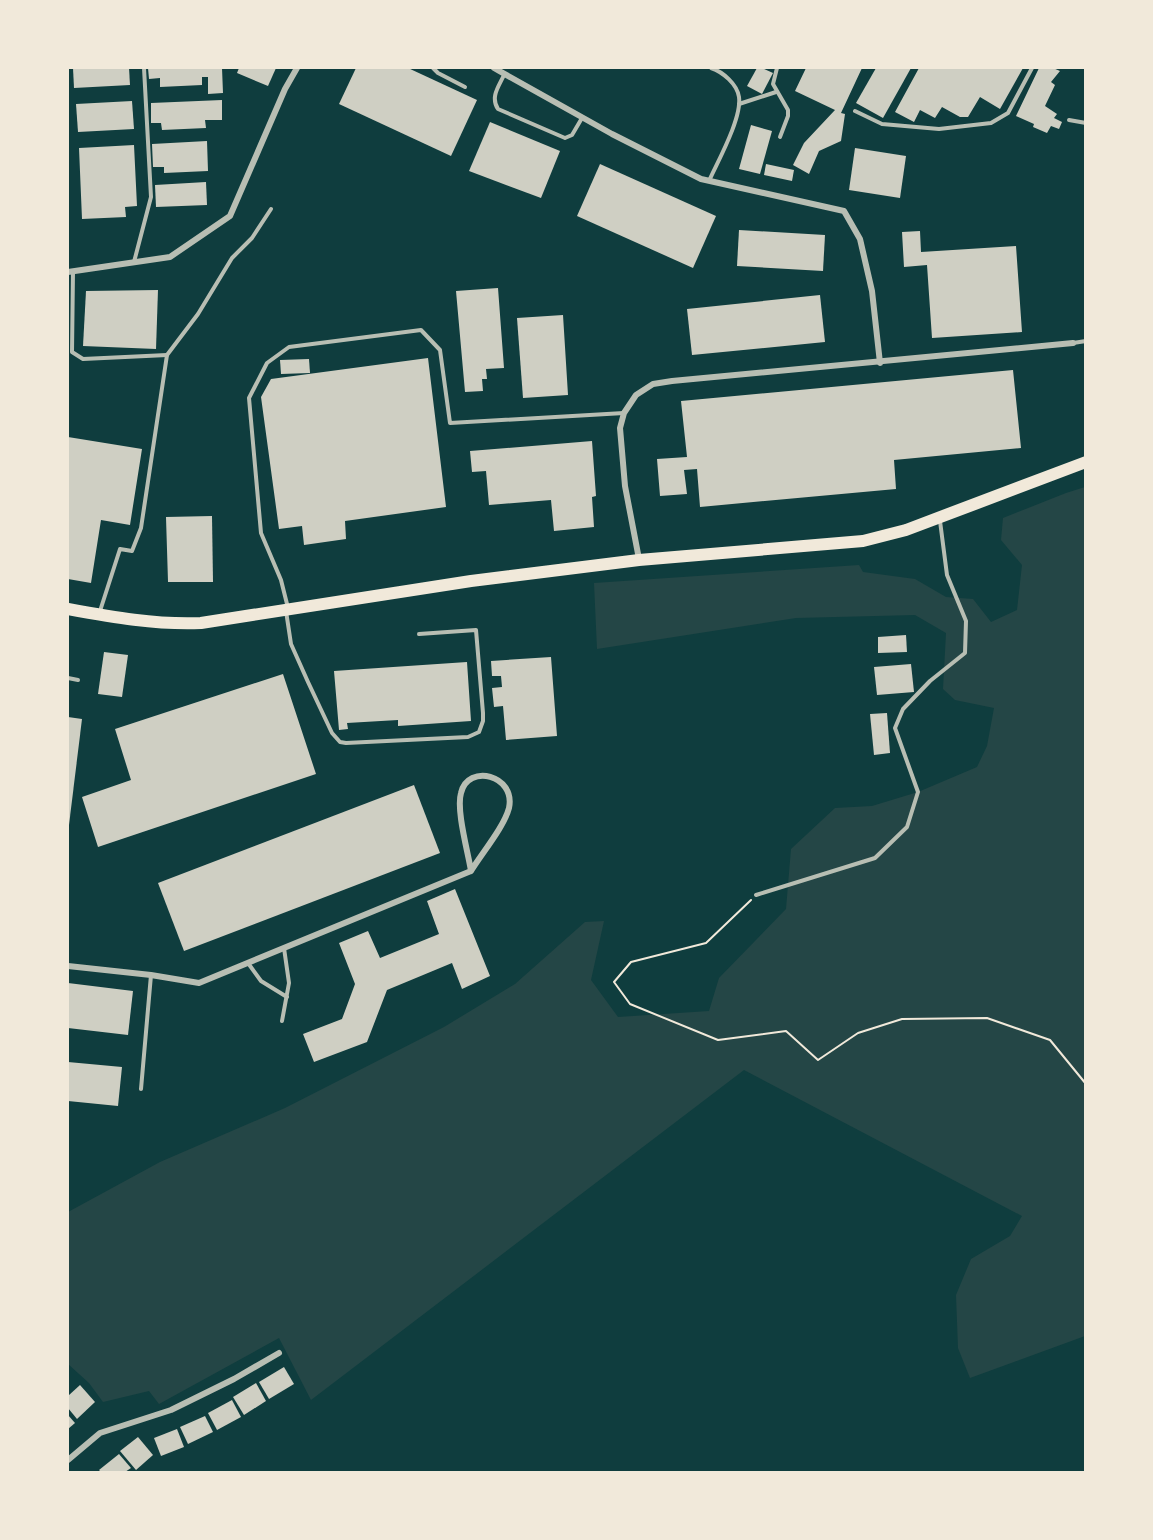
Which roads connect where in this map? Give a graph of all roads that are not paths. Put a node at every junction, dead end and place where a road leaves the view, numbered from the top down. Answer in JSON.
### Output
{"nodes":[{"id":1,"x":144,"y":68,"type":"edge"},
{"id":2,"x":297,"y":68,"type":"edge"},
{"id":3,"x":433,"y":68,"type":"edge"},
{"id":4,"x":494,"y":68,"type":"edge"},
{"id":5,"x":711,"y":68,"type":"edge"},
{"id":6,"x":777,"y":68,"type":"edge"},
{"id":7,"x":1032,"y":68,"type":"edge"},
{"id":8,"x":505,"y":74,"type":"junction"},
{"id":9,"x":465,"y":87,"type":"dead end"},
{"id":10,"x":776,"y":92,"type":"junction"},
{"id":11,"x":738,"y":104,"type":"junction"},
{"id":12,"x":855,"y":111,"type":"dead end"},
{"id":13,"x":582,"y":118,"type":"junction"},
{"id":14,"x":1069,"y":120,"type":"dead end"},
{"id":15,"x":1086,"y":123,"type":"edge"},
{"id":16,"x":780,"y":137,"type":"dead end"},
{"id":17,"x":709,"y":180,"type":"junction"},
{"id":18,"x":271,"y":209,"type":"dead end"},
{"id":19,"x":134,"y":262,"type":"junction"},
{"id":20,"x":70,"y":272,"type":"edge"},
{"id":21,"x":1086,"y":341,"type":"edge"},
{"id":22,"x":1072,"y":343,"type":"joint"},
{"id":23,"x":167,"y":355,"type":"junction"},
{"id":24,"x":880,"y":363,"type":"junction"},
{"id":25,"x":624,"y":413,"type":"junction"},
{"id":26,"x":1086,"y":462,"type":"edge"},
{"id":27,"x":939,"y":518,"type":"junction"},
{"id":28,"x":639,"y":560,"type":"junction"},
{"id":29,"x":68,"y":609,"type":"edge"},
{"id":30,"x":287,"y":611,"type":"junction"},
{"id":31,"x":98,"y":614,"type":"junction"},
{"id":32,"x":419,"y":634,"type":"dead end"},
{"id":33,"x":68,"y":678,"type":"edge"},
{"id":34,"x":78,"y":680,"type":"dead end"},
{"id":35,"x":471,"y":871,"type":"junction"},
{"id":36,"x":756,"y":895,"type":"road end"},
{"id":37,"x":284,"y":948,"type":"junction"},
{"id":38,"x":248,"y":963,"type":"junction"},
{"id":39,"x":68,"y":966,"type":"edge"},
{"id":40,"x":151,"y":975,"type":"junction"},
{"id":41,"x":287,"y":998,"type":"junction"},
{"id":42,"x":282,"y":1021,"type":"dead end"},
{"id":43,"x":141,"y":1089,"type":"dead end"},
{"id":44,"x":279,"y":1353,"type":"dead end"},
{"id":45,"x":68,"y":1460,"type":"edge"}],
"edges":[{"from":1,"to":19,"type":"lane"},
{"from":2,"to":19,"type":"street"},
{"from":3,"to":9,"type":"lane"},
{"from":4,"to":8,"type":"street"},
{"from":5,"to":11,"type":"lane"},
{"from":6,"to":10,"type":"lane"},
{"from":7,"to":12,"type":"lane"},
{"from":8,"to":13,"type":"street"},
{"from":8,"to":13,"type":"lane"},
{"from":10,"to":11,"type":"lane"},
{"from":10,"to":16,"type":"lane"},
{"from":11,"to":17,"type":"lane"},
{"from":13,"to":17,"type":"street"},
{"from":14,"to":15,"type":"lane"},
{"from":17,"to":24,"type":"street"},
{"from":18,"to":23,"type":"lane"},
{"from":19,"to":20,"type":"street"},
{"from":20,"to":23,"type":"lane"},
{"from":21,"to":22,"type":"lane"},
{"from":22,"to":24,"type":"street"},
{"from":23,"to":31,"type":"lane"},
{"from":24,"to":25,"type":"street"},
{"from":25,"to":28,"type":"street"},
{"from":25,"to":30,"type":"lane"},
{"from":26,"to":27,"type":"highway"},
{"from":27,"to":28,"type":"highway"},
{"from":27,"to":36,"type":"lane"},
{"from":28,"to":30,"type":"highway"},
{"from":29,"to":31,"type":"highway"},
{"from":30,"to":31,"type":"highway"},
{"from":30,"to":32,"type":"lane"},
{"from":33,"to":34,"type":"lane"},
{"from":35,"to":35,"type":"street"},
{"from":35,"to":37,"type":"street"},
{"from":37,"to":38,"type":"street"},
{"from":37,"to":41,"type":"lane"},
{"from":38,"to":40,"type":"street"},
{"from":38,"to":41,"type":"lane"},
{"from":39,"to":40,"type":"street"},
{"from":40,"to":43,"type":"lane"},
{"from":41,"to":42,"type":"lane"},
{"from":44,"to":45,"type":"street"}]}
